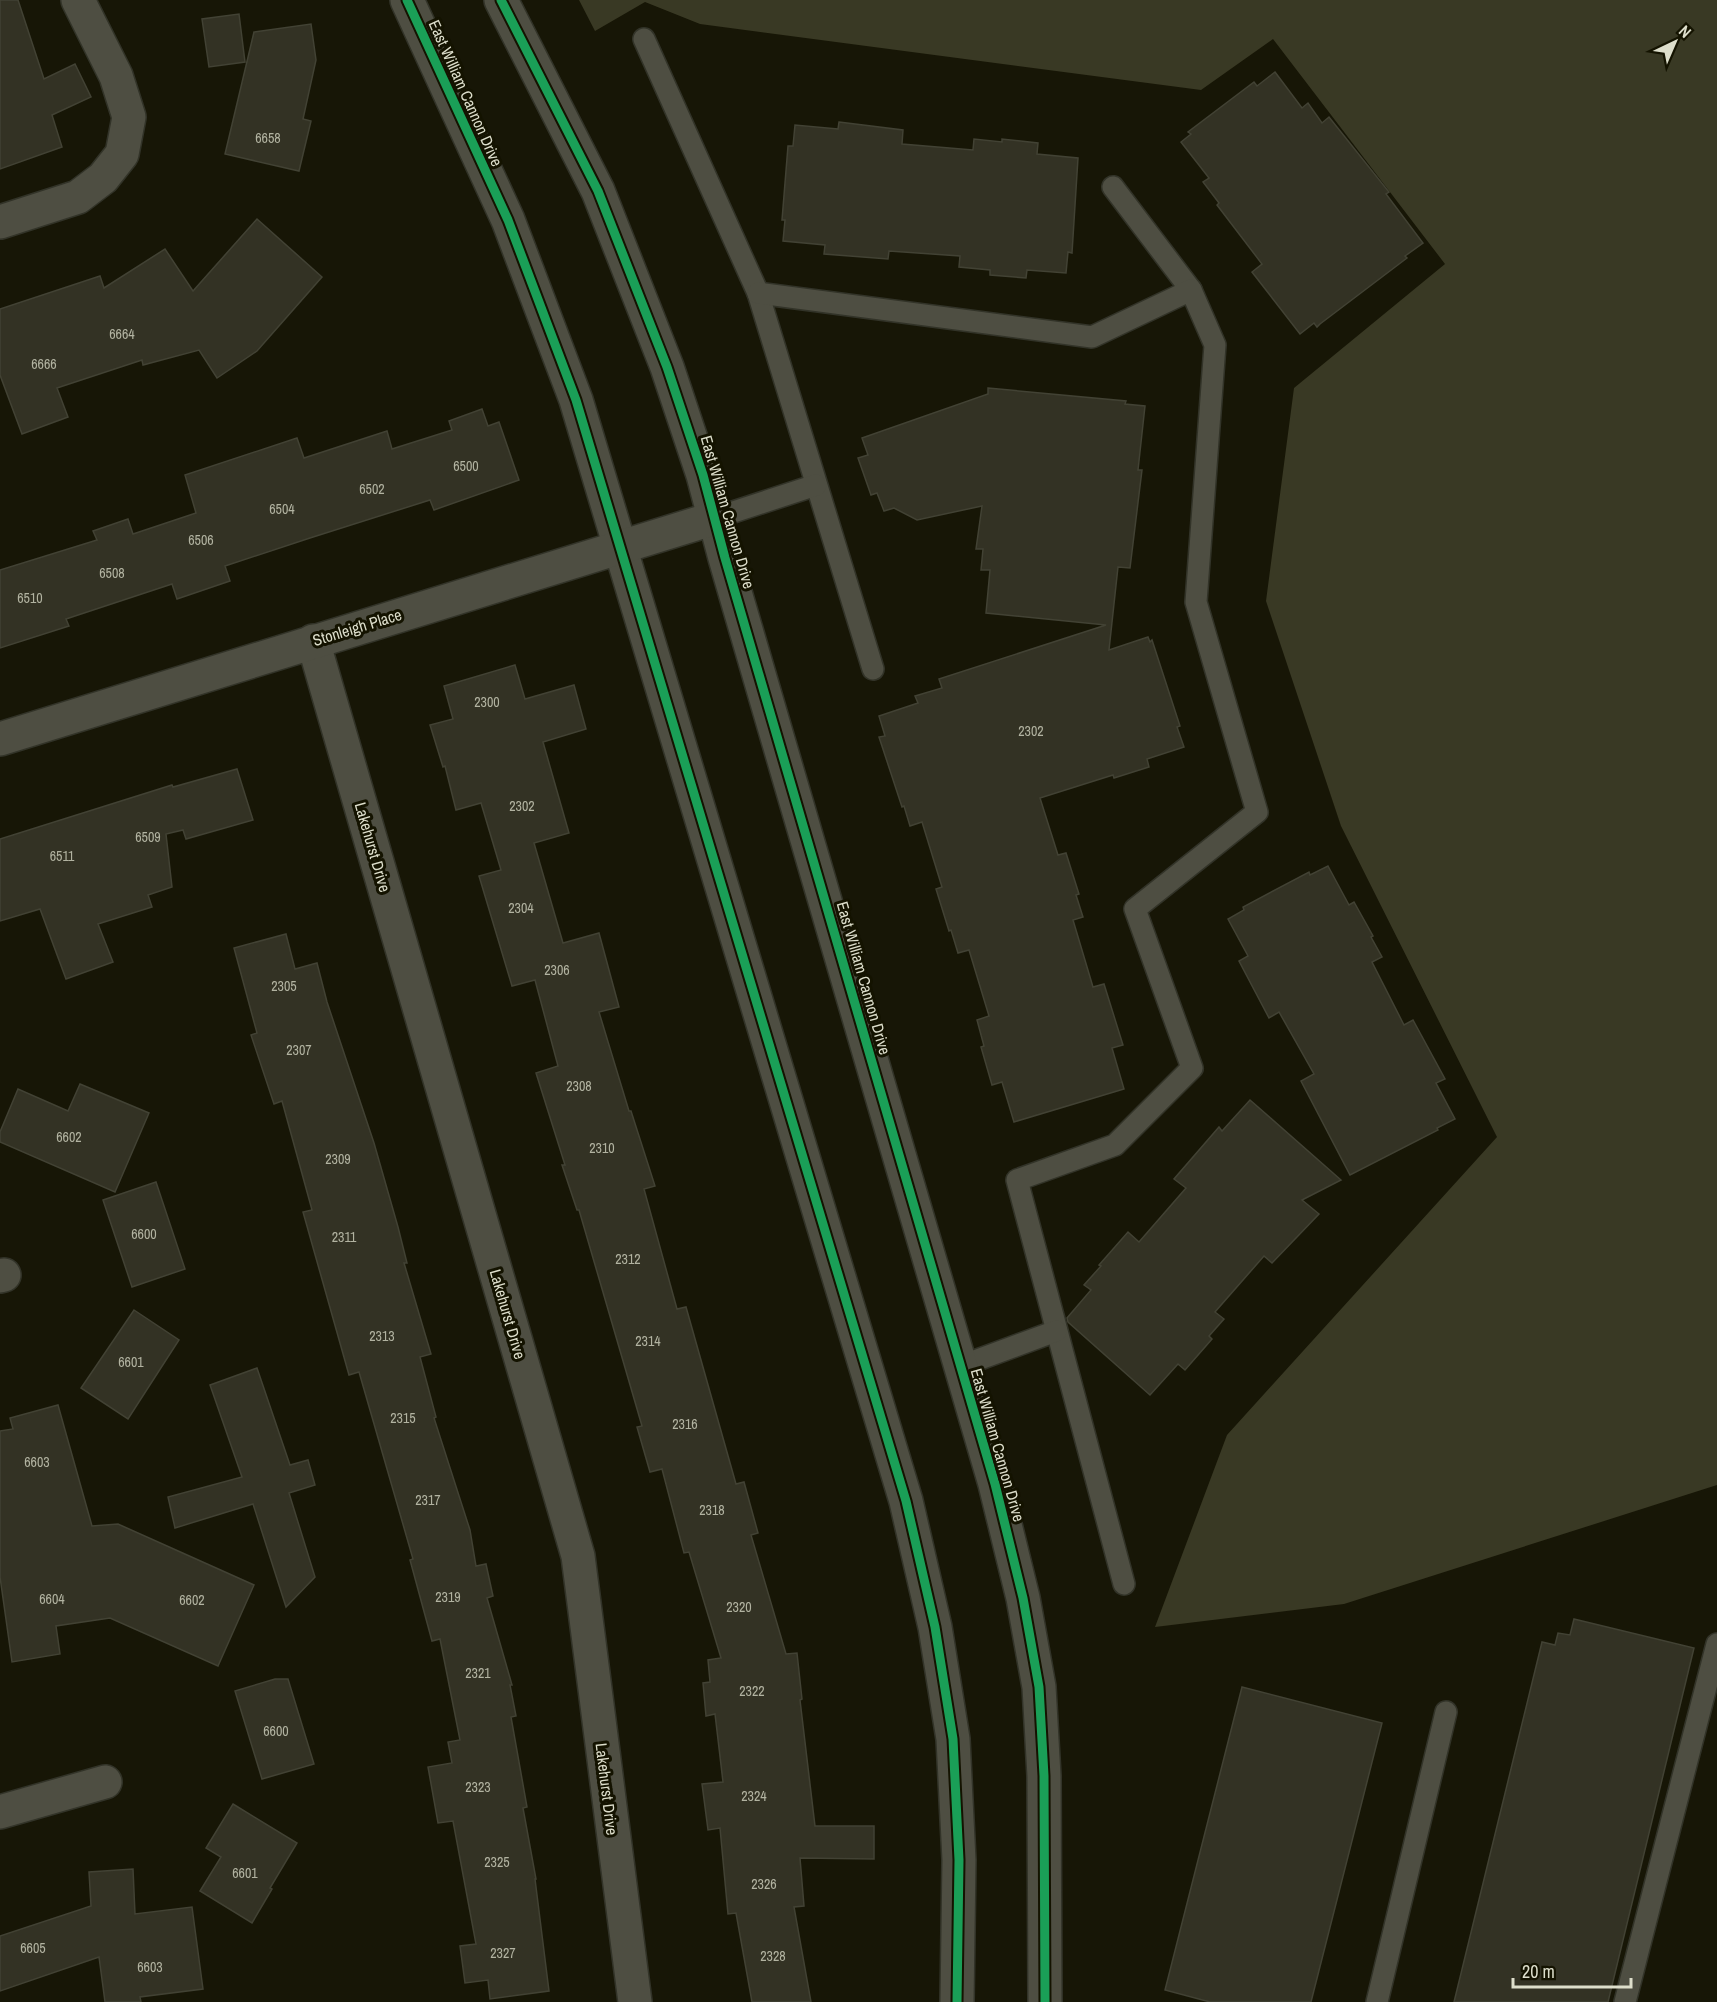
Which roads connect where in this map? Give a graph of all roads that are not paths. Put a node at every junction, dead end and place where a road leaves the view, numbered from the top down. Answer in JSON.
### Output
{"nodes":[{"id":1,"x":78,"y":0,"type":"edge"},
{"id":2,"x":407,"y":0,"type":"edge"},
{"id":3,"x":501,"y":0,"type":"edge"},
{"id":4,"x":644,"y":39,"type":"dead end"},
{"id":5,"x":1113,"y":187,"type":"dead end"},
{"id":6,"x":0,"y":222,"type":"edge"},
{"id":7,"x":1191,"y":290,"type":"junction"},
{"id":8,"x":758,"y":293,"type":"junction"},
{"id":9,"x":816,"y":485,"type":"junction"},
{"id":10,"x":715,"y":518,"type":"junction"},
{"id":11,"x":619,"y":547,"type":"junction"},
{"id":12,"x":314,"y":641,"type":"junction"},
{"id":13,"x":873,"y":669,"type":"dead end"},
{"id":14,"x":0,"y":739,"type":"edge"},
{"id":15,"x":1056,"y":1331,"type":"junction"},
{"id":16,"x":961,"y":1366,"type":"junction"},
{"id":17,"x":1124,"y":1584,"type":"dead end"},
{"id":18,"x":1717,"y":1644,"type":"edge"},
{"id":19,"x":1446,"y":1712,"type":"dead end"},
{"id":20,"x":105,"y":1782,"type":"dead end"},
{"id":21,"x":0,"y":1812,"type":"edge"},
{"id":22,"x":634,"y":2002,"type":"edge"},
{"id":23,"x":957,"y":2002,"type":"edge"},
{"id":24,"x":1045,"y":2002,"type":"edge"},
{"id":25,"x":1377,"y":2002,"type":"edge"},
{"id":26,"x":1625,"y":2002,"type":"edge"}],
"edges":[{"from":1,"to":6,"type":"main road"},
{"from":2,"to":11,"type":"main road","name":"East William Cannon Drive"},
{"from":3,"to":10,"type":"main road","name":"East William Cannon Drive"},
{"from":4,"to":8,"type":"lane"},
{"from":5,"to":7,"type":"lane"},
{"from":7,"to":8,"type":"lane"},
{"from":7,"to":15,"type":"lane"},
{"from":8,"to":9,"type":"lane"},
{"from":9,"to":10,"type":"lane"},
{"from":9,"to":13,"type":"lane"},
{"from":10,"to":11,"type":"main road","name":"Stonleigh Place"},
{"from":10,"to":16,"type":"main road","name":"East William Cannon Drive"},
{"from":11,"to":12,"type":"main road","name":"Stonleigh Place"},
{"from":11,"to":23,"type":"main road","name":"East William Cannon Drive"},
{"from":12,"to":14,"type":"main road","name":"Stonleigh Place"},
{"from":12,"to":22,"type":"main road","name":"Lakehurst Drive"},
{"from":15,"to":16,"type":"lane"},
{"from":15,"to":17,"type":"lane"},
{"from":16,"to":24,"type":"main road","name":"East William Cannon Drive"},
{"from":18,"to":26,"type":"lane"},
{"from":19,"to":25,"type":"lane"},
{"from":20,"to":21,"type":"main road"}]}
